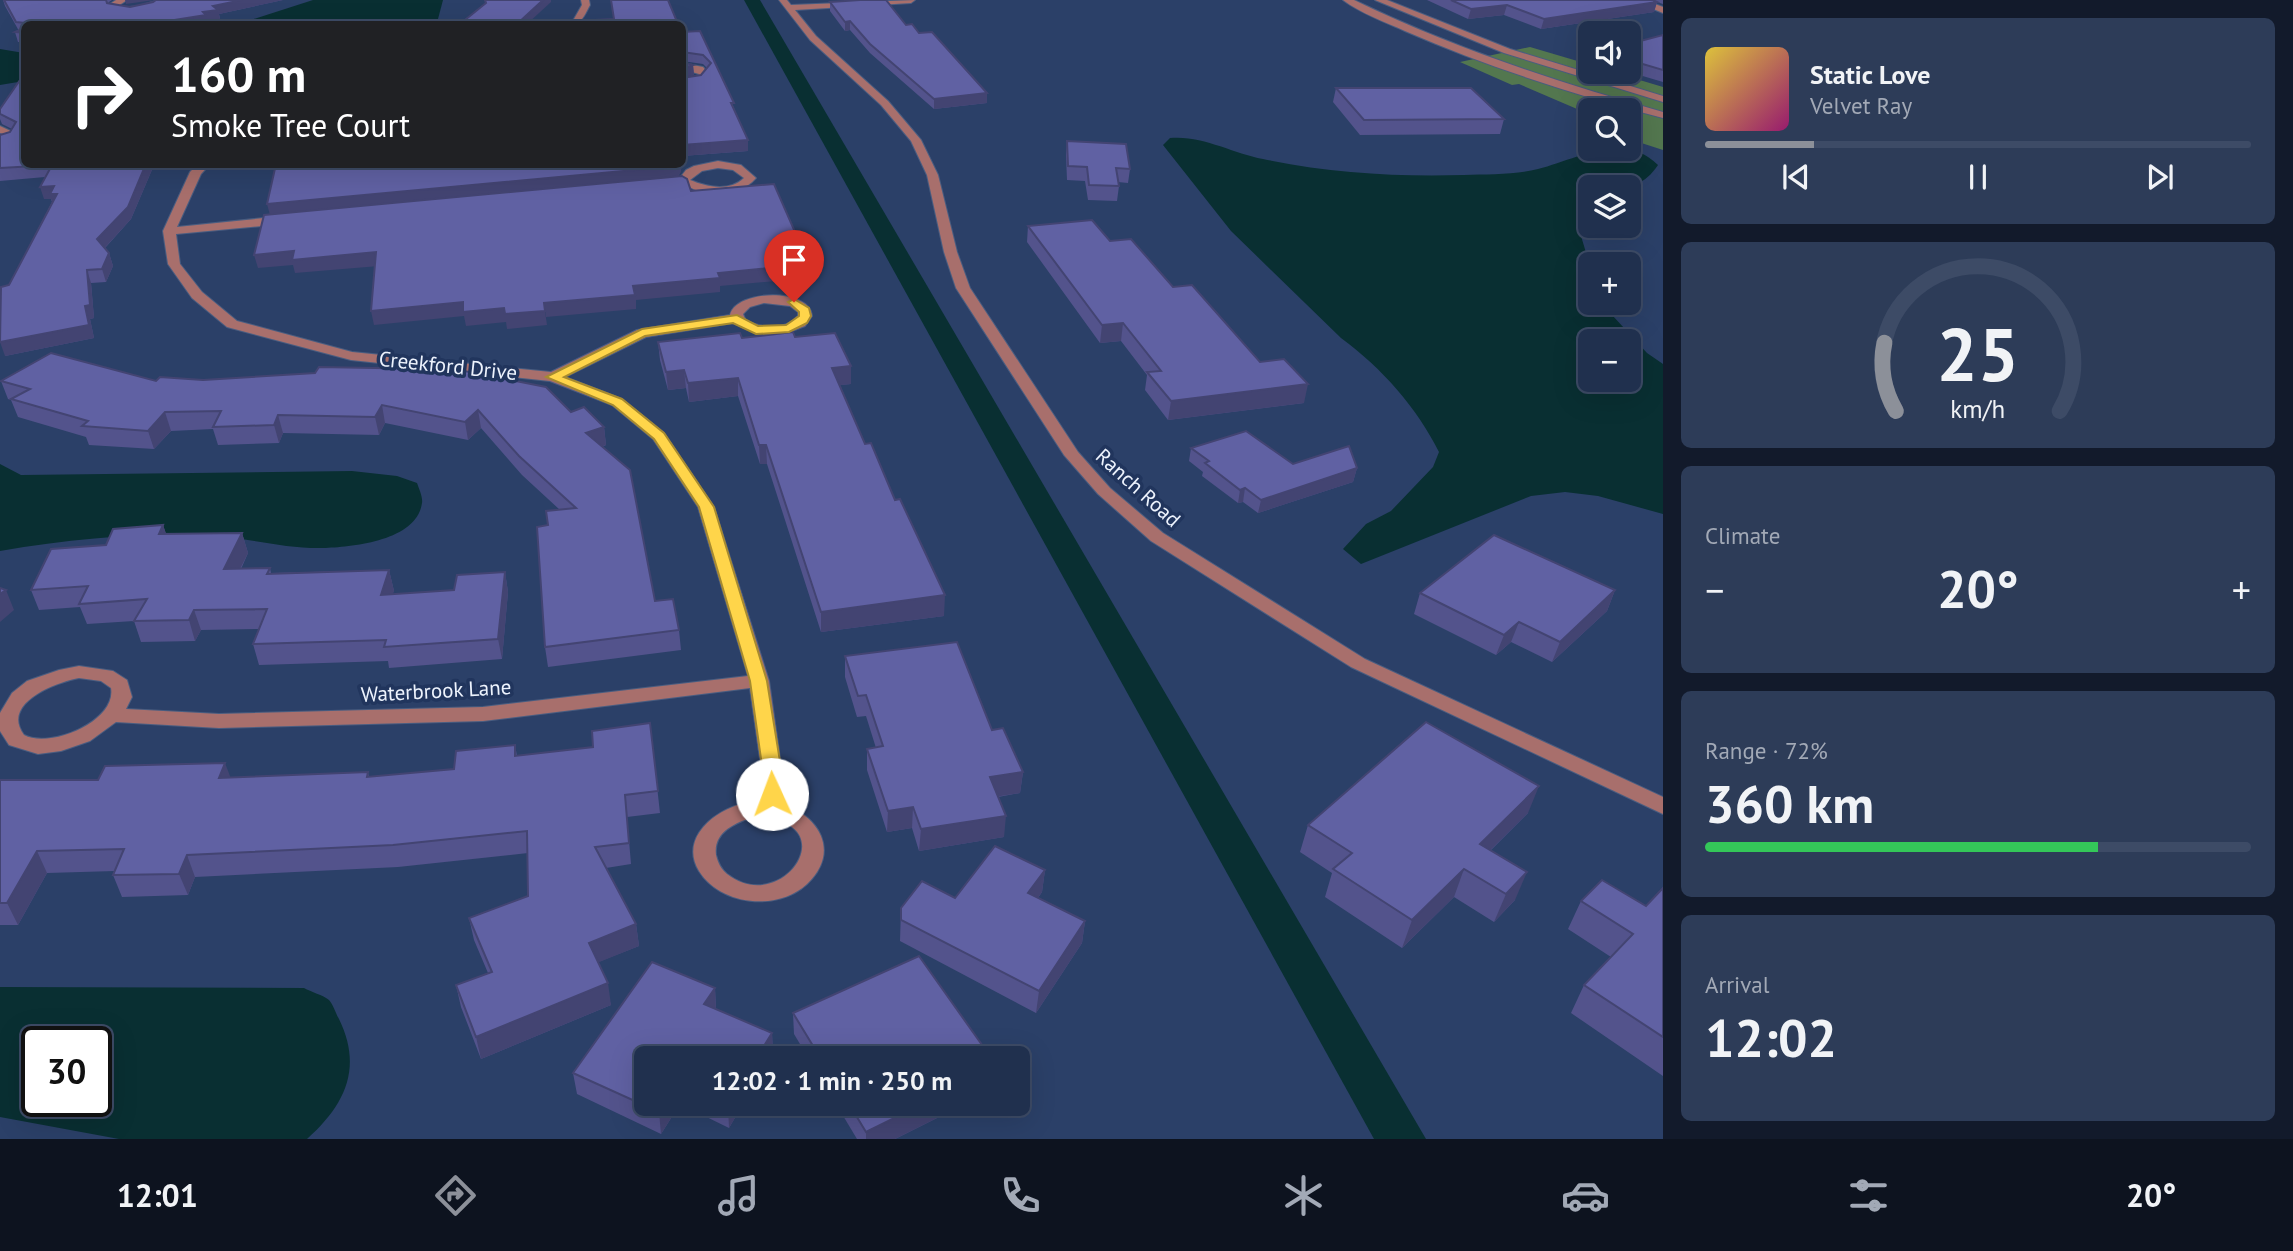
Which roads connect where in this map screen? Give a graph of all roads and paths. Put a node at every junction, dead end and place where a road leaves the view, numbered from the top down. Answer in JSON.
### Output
{"nodes":[{"id":1,"x":122,"y":0,"type":"edge"},
{"id":2,"x":161,"y":0,"type":"edge"},
{"id":3,"x":585,"y":0,"type":"edge"},
{"id":4,"x":911,"y":0,"type":"edge"},
{"id":5,"x":1347,"y":0,"type":"edge"},
{"id":6,"x":1379,"y":0,"type":"edge"},
{"id":7,"x":1636,"y":0,"type":"edge"},
{"id":8,"x":785,"y":4,"type":"edge"},
{"id":9,"x":1663,"y":10,"type":"edge"},
{"id":10,"x":577,"y":21,"type":"edge"},
{"id":11,"x":686,"y":67,"type":"edge"},
{"id":12,"x":686,"y":82,"type":"edge"},
{"id":13,"x":1663,"y":99,"type":"edge"},
{"id":14,"x":1663,"y":115,"type":"edge"},
{"id":15,"x":5,"y":130,"type":"edge"},
{"id":16,"x":0,"y":144,"type":"edge"},
{"id":17,"x":201,"y":168,"type":"edge"},
{"id":18,"x":685,"y":182,"type":"junction"},
{"id":19,"x":658,"y":185,"type":"edge"},
{"id":20,"x":291,"y":219,"type":"edge"},
{"id":21,"x":169,"y":231,"type":"junction"},
{"id":22,"x":737,"y":318,"type":"dead end"},
{"id":23,"x":553,"y":377,"type":"junction"},
{"id":24,"x":759,"y":681,"type":"junction"},
{"id":25,"x":113,"y":715,"type":"junction"},
{"id":26,"x":1663,"y":806,"type":"edge"},
{"id":27,"x":770,"y":809,"type":"junction"}],
"edges":[{"from":1,"to":2,"type":"street"},
{"from":3,"to":10,"type":"street"},
{"from":4,"to":8,"type":"street"},
{"from":5,"to":14,"type":"street"},
{"from":6,"to":13,"type":"street"},
{"from":7,"to":9,"type":"street"},
{"from":8,"to":26,"type":"street","name":"Ranch Road"},
{"from":11,"to":12,"type":"street"},
{"from":15,"to":16,"type":"street"},
{"from":17,"to":21,"type":"street"},
{"from":18,"to":18,"type":"street"},
{"from":18,"to":19,"type":"street"},
{"from":20,"to":21,"type":"street"},
{"from":21,"to":23,"type":"street","name":"Creekford Drive"},
{"from":22,"to":23,"type":"street"},
{"from":23,"to":24,"type":"street","name":"Creekford Drive"},
{"from":24,"to":25,"type":"street","name":"Waterbrook Lane"},
{"from":24,"to":27,"type":"street","name":"Creekford Drive"},
{"from":25,"to":25,"type":"street"},
{"from":27,"to":27,"type":"street"}]}
